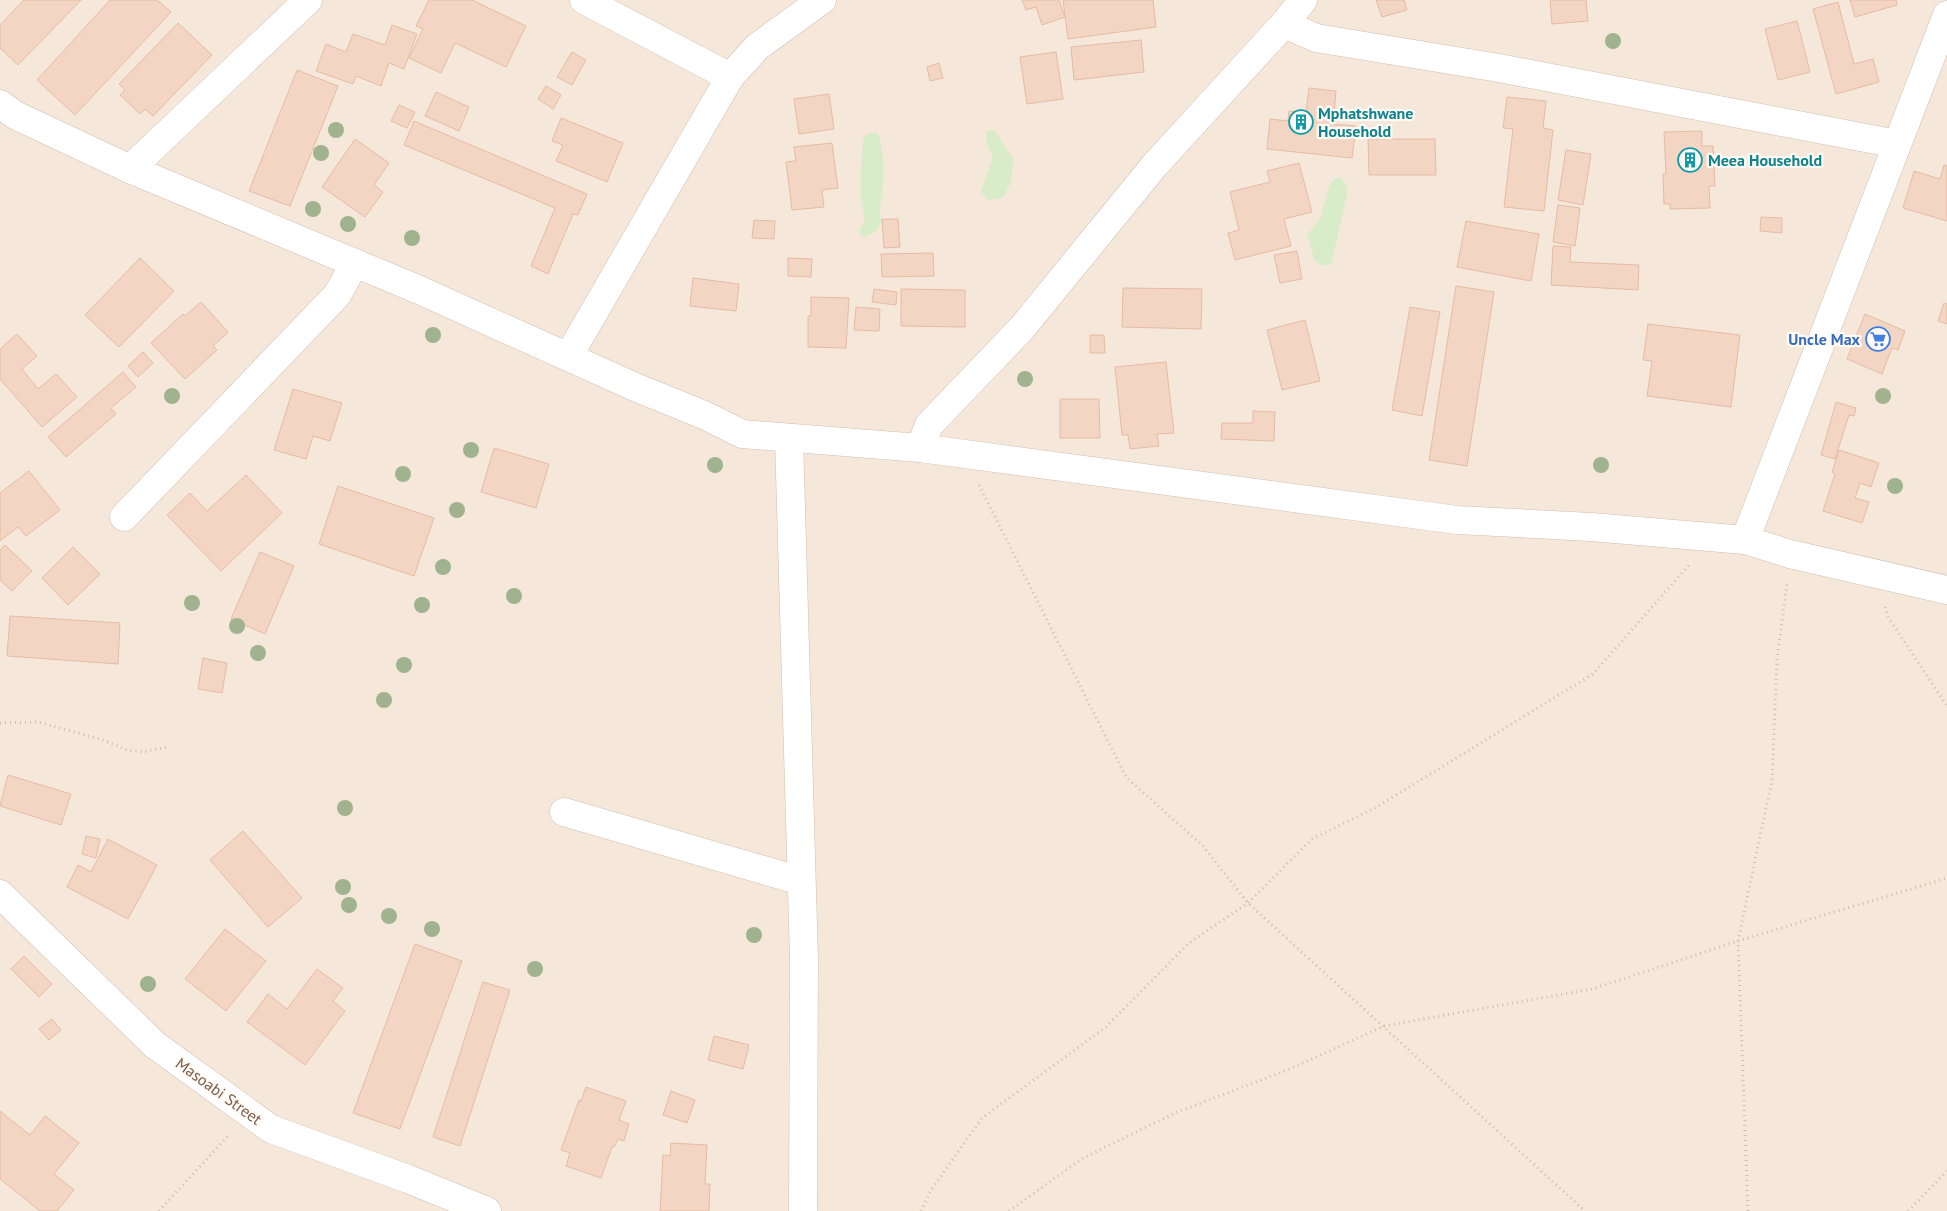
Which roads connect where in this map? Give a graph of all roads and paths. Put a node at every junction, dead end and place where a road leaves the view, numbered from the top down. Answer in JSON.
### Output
{"nodes":[{"id":1,"x":308,"y":0,"type":"edge"},
{"id":2,"x":584,"y":0,"type":"edge"},
{"id":3,"x":822,"y":0,"type":"edge"},
{"id":4,"x":1303,"y":0,"type":"edge"},
{"id":5,"x":1947,"y":15,"type":"edge"},
{"id":6,"x":1284,"y":24,"type":"junction"},
{"id":7,"x":730,"y":77,"type":"junction"},
{"id":8,"x":5,"y":118,"type":"edge"},
{"id":9,"x":1897,"y":144,"type":"junction"},
{"id":10,"x":130,"y":169,"type":"junction"},
{"id":11,"x":355,"y":263,"type":"junction"},
{"id":12,"x":568,"y":357,"type":"junction"},
{"id":13,"x":789,"y":438,"type":"junction"},
{"id":14,"x":920,"y":448,"type":"junction"},
{"id":15,"x":977,"y":482,"type":"dead end"},
{"id":16,"x":124,"y":517,"type":"dead end"},
{"id":17,"x":1712,"y":537,"type":"junction"},
{"id":18,"x":1745,"y":540,"type":"junction"},
{"id":19,"x":1790,"y":554,"type":"junction"},
{"id":20,"x":1875,"y":573,"type":"junction"},
{"id":21,"x":1947,"y":590,"type":"edge"},
{"id":22,"x":1947,"y":706,"type":"edge"},
{"id":23,"x":0,"y":723,"type":"edge"},
{"id":24,"x":167,"y":747,"type":"dead end"},
{"id":25,"x":564,"y":812,"type":"dead end"},
{"id":26,"x":1947,"y":878,"type":"edge"},
{"id":27,"x":801,"y":881,"type":"junction"},
{"id":28,"x":0,"y":894,"type":"edge"},
{"id":29,"x":1248,"y":903,"type":"junction"},
{"id":30,"x":1738,"y":941,"type":"junction"},
{"id":31,"x":1384,"y":1026,"type":"junction"},
{"id":32,"x":249,"y":1113,"type":"junction"},
{"id":33,"x":1947,"y":1171,"type":"edge"},
{"id":34,"x":159,"y":1211,"type":"edge"},
{"id":35,"x":487,"y":1211,"type":"edge"},
{"id":36,"x":803,"y":1211,"type":"edge"},
{"id":37,"x":921,"y":1211,"type":"edge"},
{"id":38,"x":1009,"y":1211,"type":"edge"},
{"id":39,"x":1585,"y":1211,"type":"edge"},
{"id":40,"x":1748,"y":1211,"type":"edge"},
{"id":41,"x":1908,"y":1211,"type":"edge"}],
"edges":[{"from":1,"to":10,"type":"street"},
{"from":2,"to":7,"type":"street"},
{"from":3,"to":7,"type":"street"},
{"from":4,"to":6,"type":"street"},
{"from":5,"to":9,"type":"street"},
{"from":6,"to":9,"type":"street"},
{"from":6,"to":14,"type":"street"},
{"from":7,"to":12,"type":"street"},
{"from":8,"to":10,"type":"street"},
{"from":9,"to":18,"type":"street"},
{"from":10,"to":11,"type":"street"},
{"from":11,"to":12,"type":"street"},
{"from":11,"to":16,"type":"street"},
{"from":12,"to":13,"type":"street"},
{"from":13,"to":14,"type":"street"},
{"from":13,"to":27,"type":"street"},
{"from":14,"to":17,"type":"street"},
{"from":15,"to":29,"type":"path"},
{"from":17,"to":18,"type":"street"},
{"from":17,"to":29,"type":"path"},
{"from":18,"to":19,"type":"street"},
{"from":19,"to":20,"type":"street"},
{"from":19,"to":30,"type":"path"},
{"from":20,"to":21,"type":"street"},
{"from":20,"to":22,"type":"path"},
{"from":23,"to":24,"type":"path"},
{"from":25,"to":27,"type":"street"},
{"from":26,"to":30,"type":"path"},
{"from":27,"to":36,"type":"street"},
{"from":28,"to":32,"type":"street","name":"Masoabi Street"},
{"from":29,"to":31,"type":"path"},
{"from":29,"to":37,"type":"path"},
{"from":30,"to":31,"type":"path"},
{"from":30,"to":40,"type":"path"},
{"from":31,"to":38,"type":"path"},
{"from":31,"to":39,"type":"path"},
{"from":32,"to":34,"type":"path"},
{"from":32,"to":35,"type":"street","name":"Masoabi Street"},
{"from":33,"to":41,"type":"path"}]}
